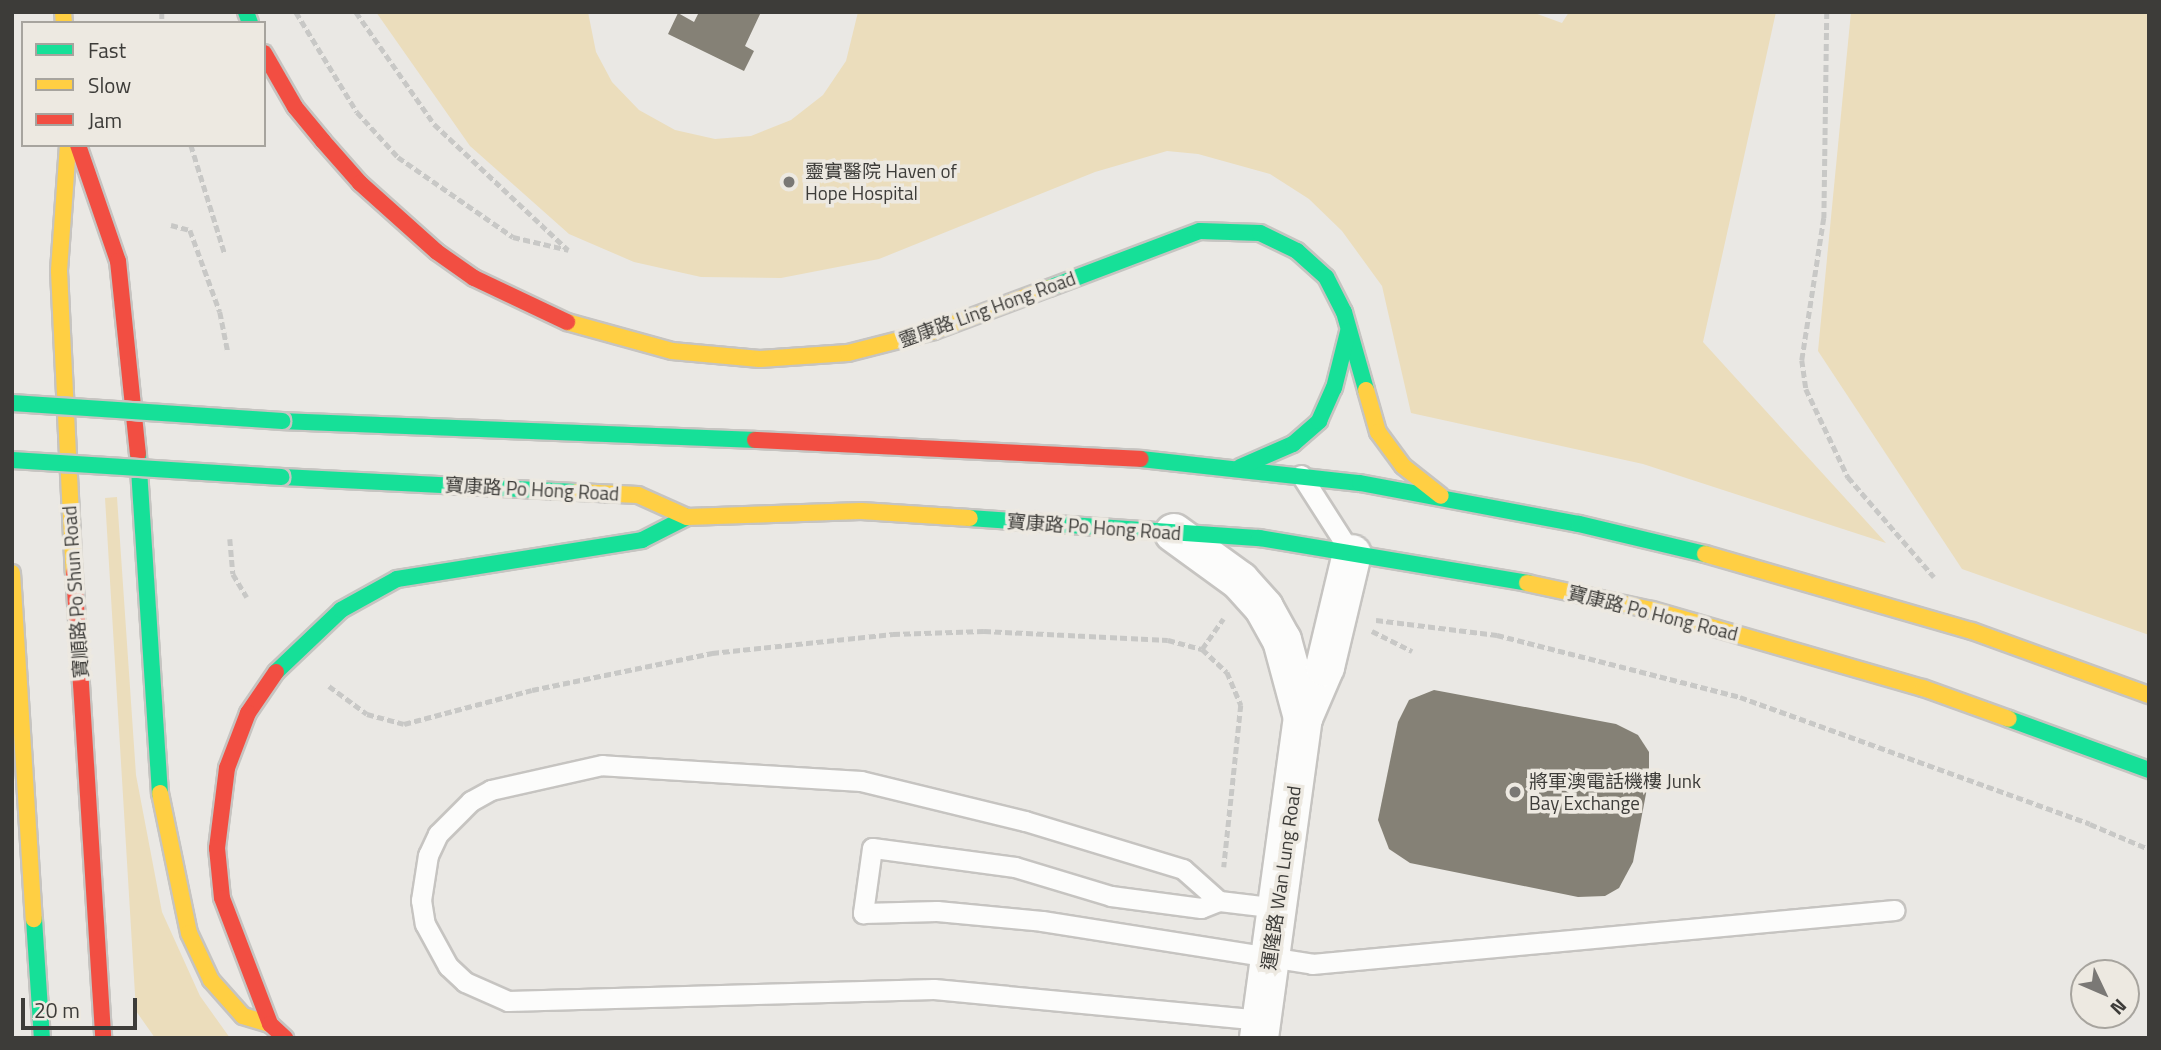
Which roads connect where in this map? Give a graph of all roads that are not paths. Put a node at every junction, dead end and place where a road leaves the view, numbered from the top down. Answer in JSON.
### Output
{"nodes":[{"id":1,"x":266,"y":56,"type":"edge"},
{"id":2,"x":68,"y":147,"type":"edge"},
{"id":3,"x":79,"y":147,"type":"edge"},
{"id":4,"x":1348,"y":330,"type":"junction"},
{"id":5,"x":12,"y":403,"type":"edge"},
{"id":6,"x":12,"y":460,"type":"edge"},
{"id":7,"x":1240,"y":467,"type":"junction"},
{"id":8,"x":1300,"y":474,"type":"junction"},
{"id":9,"x":1441,"y":496,"type":"junction"},
{"id":10,"x":687,"y":517,"type":"junction"},
{"id":11,"x":1174,"y":533,"type":"junction"},
{"id":12,"x":1352,"y":554,"type":"junction"},
{"id":13,"x":12,"y":573,"type":"edge"},
{"id":14,"x":2149,"y":695,"type":"edge"},
{"id":15,"x":1303,"y":718,"type":"junction"},
{"id":16,"x":2149,"y":770,"type":"edge"},
{"id":17,"x":1219,"y":901,"type":"junction"},
{"id":18,"x":1278,"y":908,"type":"junction"},
{"id":19,"x":1895,"y":910,"type":"dead end"},
{"id":20,"x":1271,"y":958,"type":"junction"},
{"id":21,"x":270,"y":1024,"type":"junction"},
{"id":22,"x":1260,"y":1029,"type":"edge"},
{"id":23,"x":42,"y":1038,"type":"edge"},
{"id":24,"x":103,"y":1038,"type":"edge"},
{"id":25,"x":285,"y":1038,"type":"edge"}],
"edges":[{"from":1,"to":4,"type":"main road","name":"靈康路 Ling Hong Road"},
{"from":2,"to":24,"type":"main road","name":"寶順路 Po Shun Road"},
{"from":3,"to":21,"type":"main road"},
{"from":4,"to":7,"type":"main road"},
{"from":4,"to":9,"type":"main road","name":"靈康路 Ling Hong Road"},
{"from":5,"to":7,"type":"main road","bridge":true},
{"from":6,"to":10,"type":"main road","name":"寶康路 Po Hong Road","bridge":true},
{"from":7,"to":8,"type":"main road"},
{"from":8,"to":9,"type":"main road"},
{"from":8,"to":12,"type":"lane"},
{"from":9,"to":14,"type":"main road"},
{"from":10,"to":11,"type":"main road","name":"寶康路 Po Hong Road"},
{"from":10,"to":21,"type":"main road"},
{"from":11,"to":12,"type":"main road","name":"寶康路 Po Hong Road"},
{"from":11,"to":15,"type":"street","name":"運隆路 Wan Lung Road"},
{"from":12,"to":15,"type":"street","name":"運隆路 Wan Lung Road"},
{"from":12,"to":16,"type":"main road","name":"寶康路 Po Hong Road"},
{"from":13,"to":23,"type":"main road"},
{"from":15,"to":18,"type":"street","name":"運隆路 Wan Lung Road"},
{"from":17,"to":18,"type":"lane"},
{"from":17,"to":20,"type":"lane"},
{"from":17,"to":22,"type":"lane"},
{"from":18,"to":20,"type":"street","name":"運隆路 Wan Lung Road"},
{"from":19,"to":20,"type":"lane"},
{"from":20,"to":22,"type":"street","name":"運隆路 Wan Lung Road"},
{"from":21,"to":25,"type":"main road"}]}
